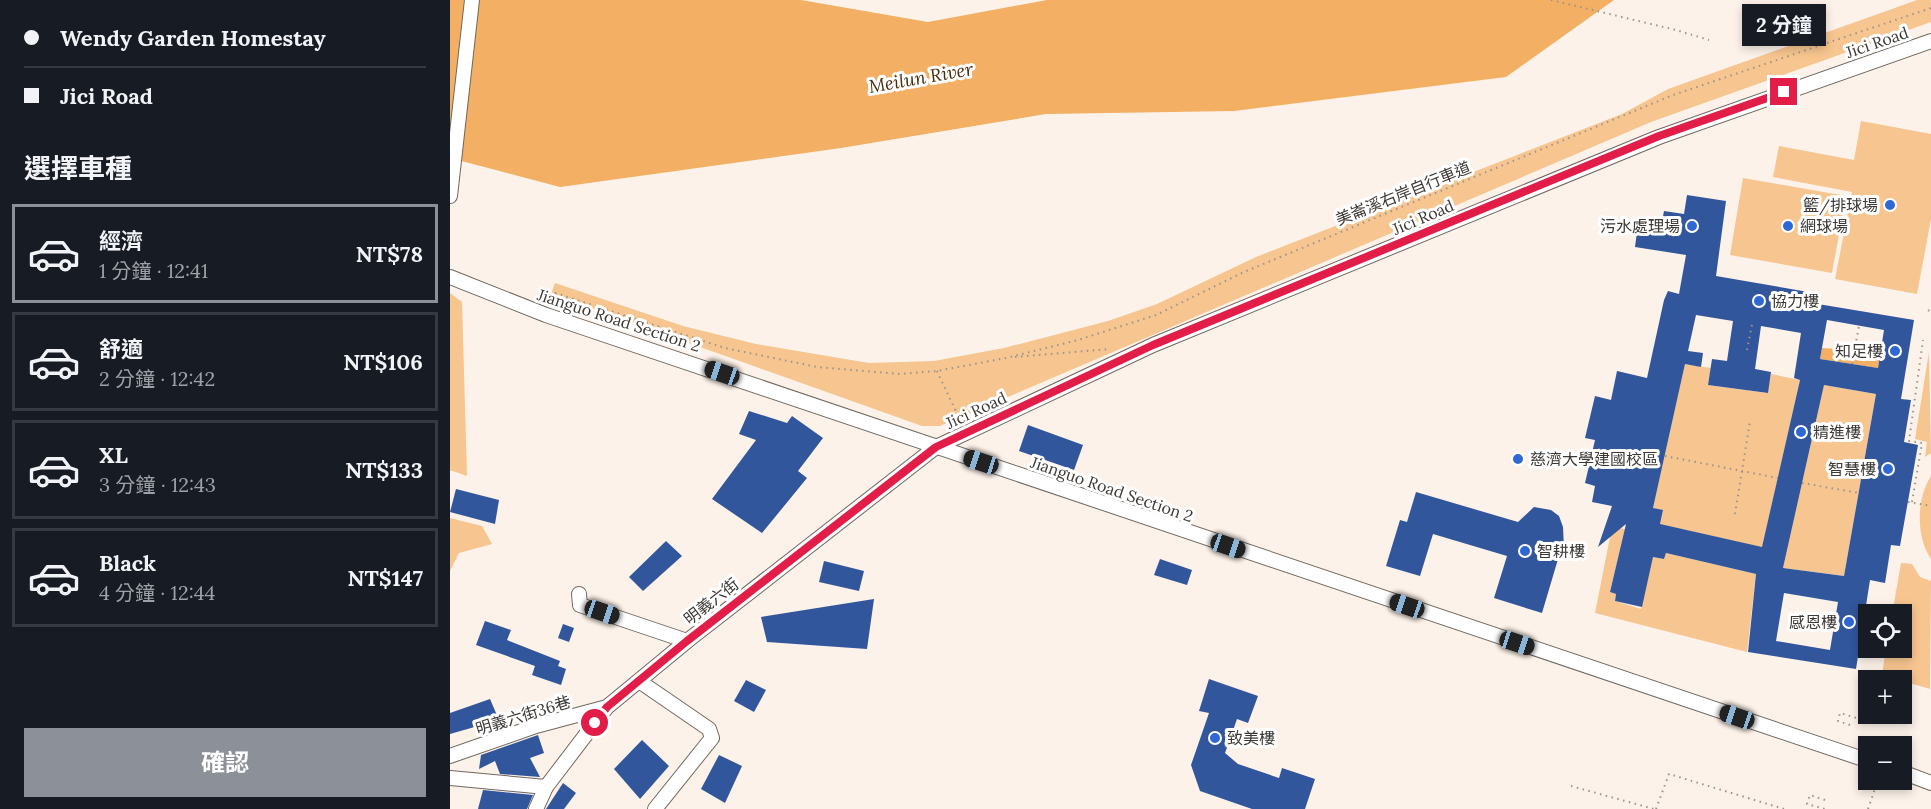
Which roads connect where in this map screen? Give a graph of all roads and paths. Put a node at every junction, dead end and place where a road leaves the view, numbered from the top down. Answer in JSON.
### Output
{"nodes":[{"id":1,"x":472,"y":0,"type":"edge"},
{"id":2,"x":1551,"y":0,"type":"edge"},
{"id":3,"x":1931,"y":8,"type":"edge"},
{"id":4,"x":1709,"y":40,"type":"dead end"},
{"id":5,"x":1931,"y":41,"type":"edge"},
{"id":6,"x":450,"y":196,"type":"edge"},
{"id":7,"x":450,"y":277,"type":"edge"},
{"id":8,"x":546,"y":315,"type":"junction"},
{"id":9,"x":1752,"y":325,"type":"dead end"},
{"id":10,"x":1859,"y":326,"type":"dead end"},
{"id":11,"x":1923,"y":340,"type":"dead end"},
{"id":12,"x":1747,"y":350,"type":"dead end"},
{"id":13,"x":1128,"y":357,"type":"junction"},
{"id":14,"x":1006,"y":358,"type":"junction"},
{"id":15,"x":1852,"y":364,"type":"dead end"},
{"id":16,"x":937,"y":371,"type":"junction"},
{"id":17,"x":1750,"y":421,"type":"dead end"},
{"id":18,"x":966,"y":433,"type":"junction"},
{"id":19,"x":936,"y":447,"type":"junction"},
{"id":20,"x":1665,"y":456,"type":"dead end"},
{"id":21,"x":1741,"y":471,"type":"junction"},
{"id":22,"x":1778,"y":478,"type":"dead end"},
{"id":23,"x":1802,"y":483,"type":"dead end"},
{"id":24,"x":1859,"y":493,"type":"dead end"},
{"id":25,"x":1931,"y":506,"type":"edge"},
{"id":26,"x":1735,"y":514,"type":"dead end"},
{"id":27,"x":579,"y":594,"type":"dead end"},
{"id":28,"x":687,"y":641,"type":"junction"},
{"id":29,"x":639,"y":681,"type":"junction"},
{"id":30,"x":607,"y":707,"type":"junction"},
{"id":31,"x":1858,"y":718,"type":"edge"},
{"id":32,"x":1850,"y":725,"type":"dead end"},
{"id":33,"x":450,"y":756,"type":"edge"},
{"id":34,"x":1858,"y":757,"type":"edge"},
{"id":35,"x":1912,"y":776,"type":"edge"},
{"id":36,"x":450,"y":778,"type":"edge"},
{"id":37,"x":1931,"y":783,"type":"edge"},
{"id":38,"x":1571,"y":786,"type":"dead end"},
{"id":39,"x":546,"y":787,"type":"junction"},
{"id":40,"x":1875,"y":790,"type":"edge"},
{"id":41,"x":1825,"y":800,"type":"dead end"},
{"id":42,"x":536,"y":809,"type":"edge"},
{"id":43,"x":655,"y":809,"type":"edge"},
{"id":44,"x":1655,"y":809,"type":"edge"},
{"id":45,"x":1784,"y":809,"type":"edge"},
{"id":46,"x":1825,"y":809,"type":"edge"},
{"id":47,"x":1868,"y":809,"type":"edge"}],
"edges":[{"from":1,"to":6,"type":"street"},
{"from":2,"to":4,"type":"path"},
{"from":3,"to":14,"type":"path","name":"美崙溪右岸自行車道"},
{"from":5,"to":13,"type":"street","name":"Jici Road"},
{"from":7,"to":8,"type":"street","name":"Jianguo Road Section 2"},
{"from":8,"to":16,"type":"path"},
{"from":8,"to":19,"type":"street","name":"Jianguo Road Section 2"},
{"from":9,"to":12,"type":"path"},
{"from":10,"to":15,"type":"path"},
{"from":11,"to":25,"type":"path"},
{"from":13,"to":14,"type":"path"},
{"from":13,"to":18,"type":"street","name":"Jici Road"},
{"from":14,"to":16,"type":"path"},
{"from":16,"to":18,"type":"path"},
{"from":17,"to":21,"type":"path"},
{"from":18,"to":19,"type":"street","name":"Jici Road"},
{"from":19,"to":28,"type":"street","name":"明義六街"},
{"from":19,"to":34,"type":"street","name":"Jianguo Road Section 2"},
{"from":20,"to":21,"type":"path"},
{"from":21,"to":22,"type":"path"},
{"from":21,"to":26,"type":"path"},
{"from":23,"to":24,"type":"path"},
{"from":27,"to":28,"type":"street"},
{"from":28,"to":29,"type":"street","name":"明義六街"},
{"from":29,"to":30,"type":"street","name":"明義六街"},
{"from":29,"to":43,"type":"street"},
{"from":30,"to":33,"type":"street","name":"明義六街36巷"},
{"from":30,"to":39,"type":"street","name":"明義六街"},
{"from":31,"to":32,"type":"path"},
{"from":35,"to":37,"type":"street"},
{"from":36,"to":39,"type":"street"},
{"from":38,"to":44,"type":"path"},
{"from":39,"to":42,"type":"street","name":"明義六街"},
{"from":40,"to":47,"type":"path"},
{"from":41,"to":46,"type":"path"},
{"from":44,"to":45,"type":"path"}]}
